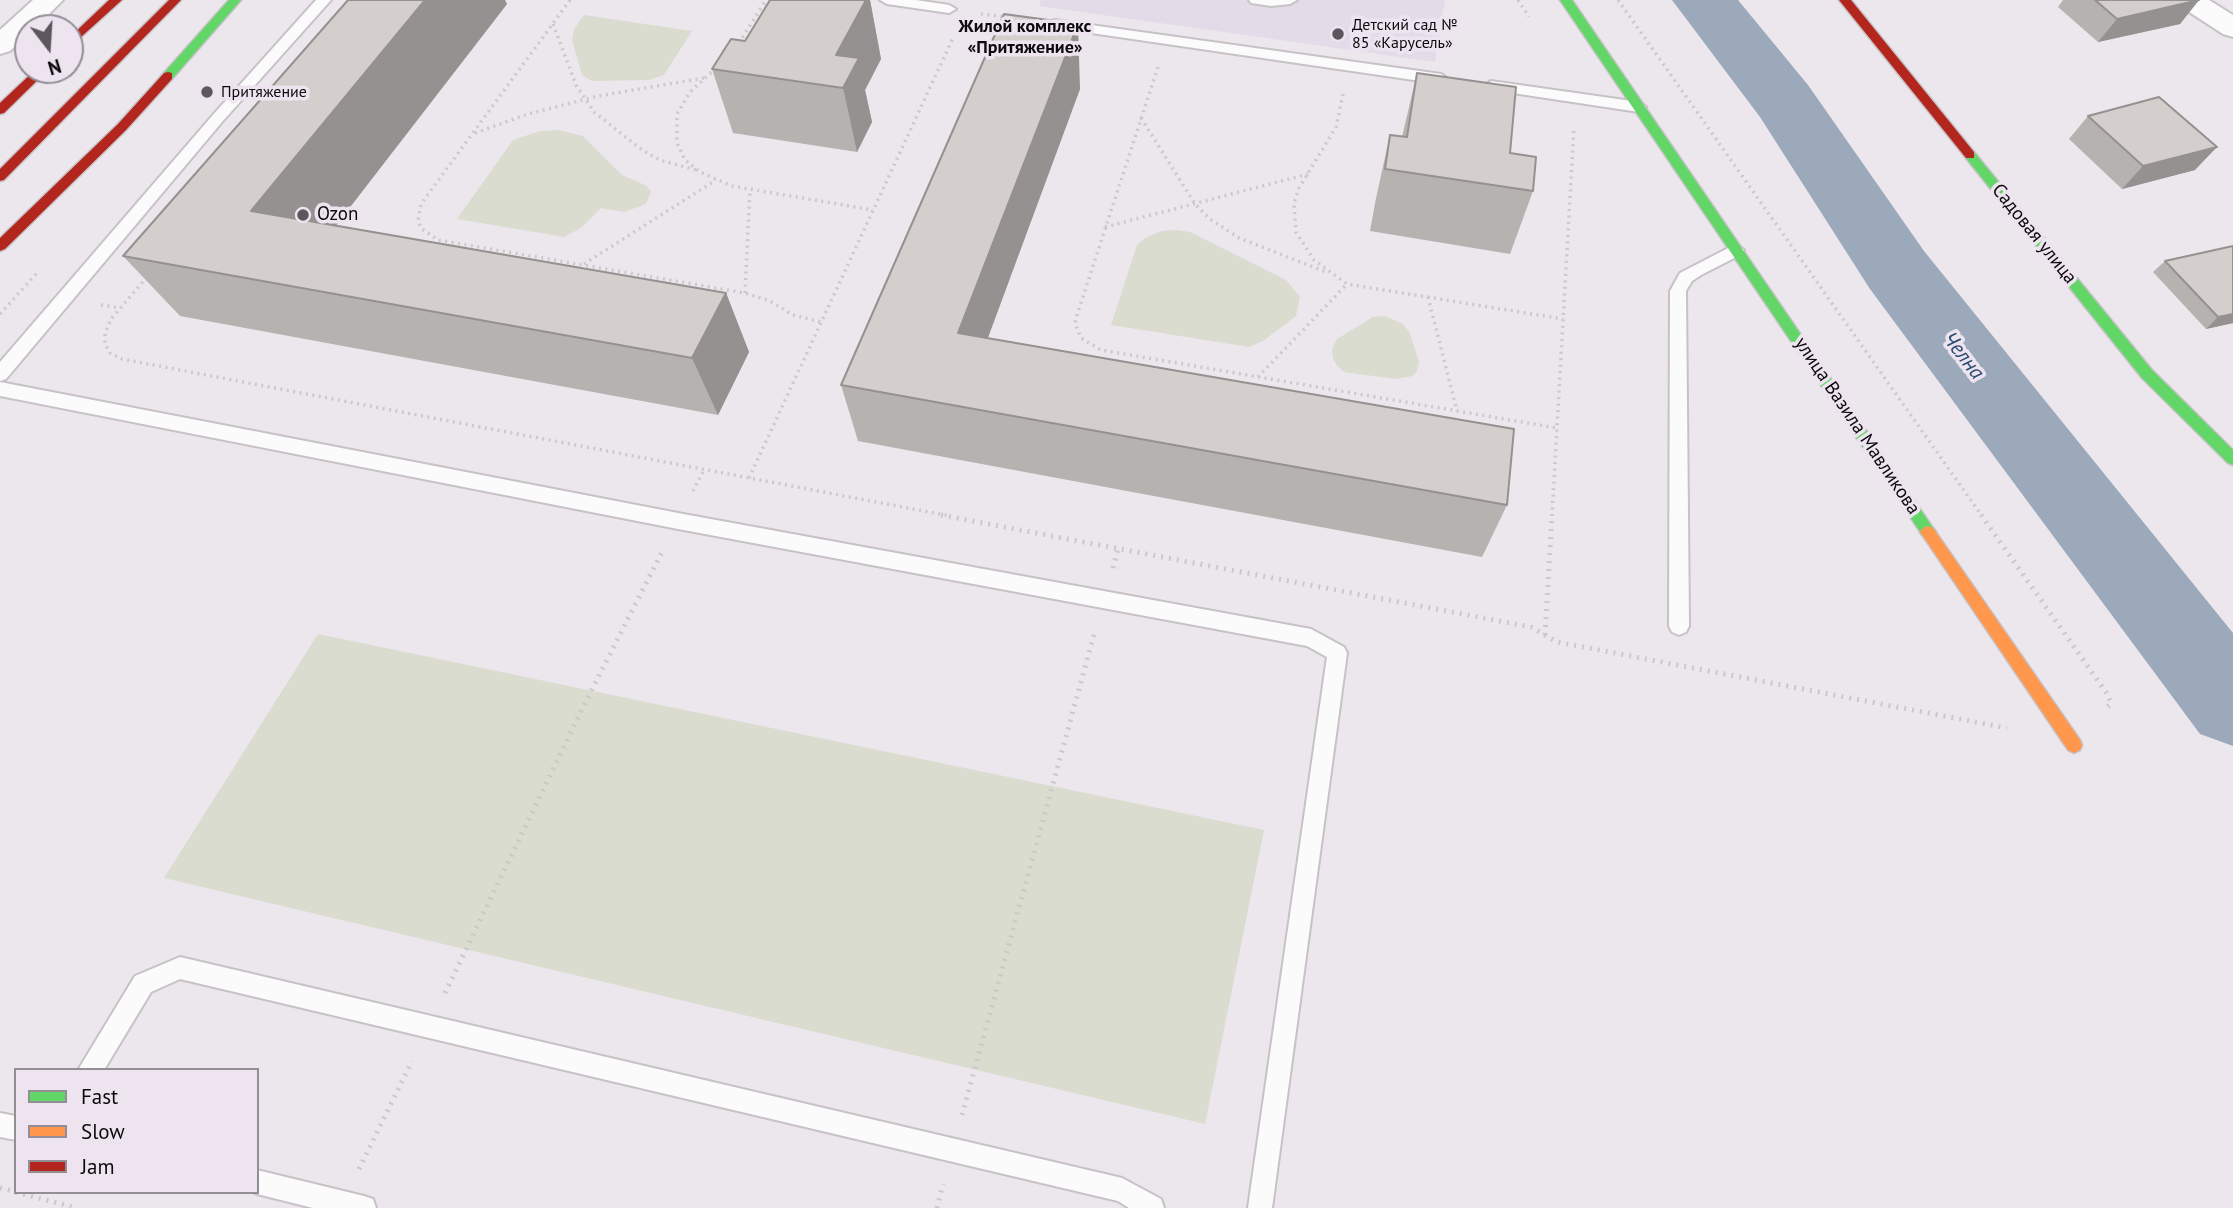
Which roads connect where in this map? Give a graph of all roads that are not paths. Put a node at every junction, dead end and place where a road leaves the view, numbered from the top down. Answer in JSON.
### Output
{"nodes":[{"id":1,"x":49,"y":0,"type":"edge"},
{"id":2,"x":116,"y":0,"type":"edge"},
{"id":3,"x":175,"y":0,"type":"edge"},
{"id":4,"x":235,"y":0,"type":"edge"},
{"id":5,"x":324,"y":0,"type":"edge"},
{"id":6,"x":887,"y":0,"type":"edge"},
{"id":7,"x":1256,"y":0,"type":"edge"},
{"id":8,"x":1290,"y":0,"type":"edge"},
{"id":9,"x":1566,"y":0,"type":"edge"},
{"id":10,"x":1844,"y":0,"type":"edge"},
{"id":11,"x":2190,"y":0,"type":"edge"},
{"id":12,"x":949,"y":9,"type":"dead end"},
{"id":13,"x":1045,"y":23,"type":"edge"},
{"id":14,"x":2233,"y":29,"type":"edge"},
{"id":15,"x":84,"y":30,"type":"edge"},
{"id":16,"x":0,"y":45,"type":"edge"},
{"id":17,"x":1455,"y":81,"type":"edge"},
{"id":18,"x":27,"y":84,"type":"edge"},
{"id":19,"x":1482,"y":85,"type":"edge"},
{"id":20,"x":1639,"y":107,"type":"junction"},
{"id":21,"x":0,"y":110,"type":"edge"},
{"id":22,"x":0,"y":177,"type":"edge"},
{"id":23,"x":0,"y":246,"type":"edge"},
{"id":24,"x":1737,"y":250,"type":"junction"},
{"id":25,"x":0,"y":374,"type":"edge"},
{"id":26,"x":0,"y":389,"type":"edge"},
{"id":27,"x":2233,"y":459,"type":"edge"},
{"id":28,"x":1679,"y":626,"type":"dead end"},
{"id":29,"x":2074,"y":745,"type":"dead end"},
{"id":30,"x":91,"y":1068,"type":"edge"},
{"id":31,"x":259,"y":1182,"type":"edge"},
{"id":32,"x":353,"y":1205,"type":"edge"},
{"id":33,"x":1152,"y":1208,"type":"edge"},
{"id":34,"x":1260,"y":1208,"type":"edge"}],
"edges":[{"from":1,"to":16,"type":"street"},
{"from":2,"to":15,"type":"street"},
{"from":3,"to":22,"type":"street"},
{"from":4,"to":23,"type":"street"},
{"from":5,"to":25,"type":"lane"},
{"from":6,"to":12,"type":"lane"},
{"from":7,"to":8,"type":"lane"},
{"from":9,"to":20,"type":"street","name":"улица Вазила Мавликова"},
{"from":10,"to":27,"type":"street","name":"Садовая улица"},
{"from":11,"to":14,"type":"street"},
{"from":13,"to":17,"type":"lane"},
{"from":18,"to":21,"type":"street"},
{"from":19,"to":20,"type":"lane"},
{"from":20,"to":24,"type":"street","name":"улица Вазила Мавликова"},
{"from":24,"to":28,"type":"lane"},
{"from":24,"to":29,"type":"street","name":"улица Вазила Мавликова"},
{"from":26,"to":34,"type":"lane"},
{"from":30,"to":33,"type":"lane"},
{"from":31,"to":32,"type":"lane"}]}
